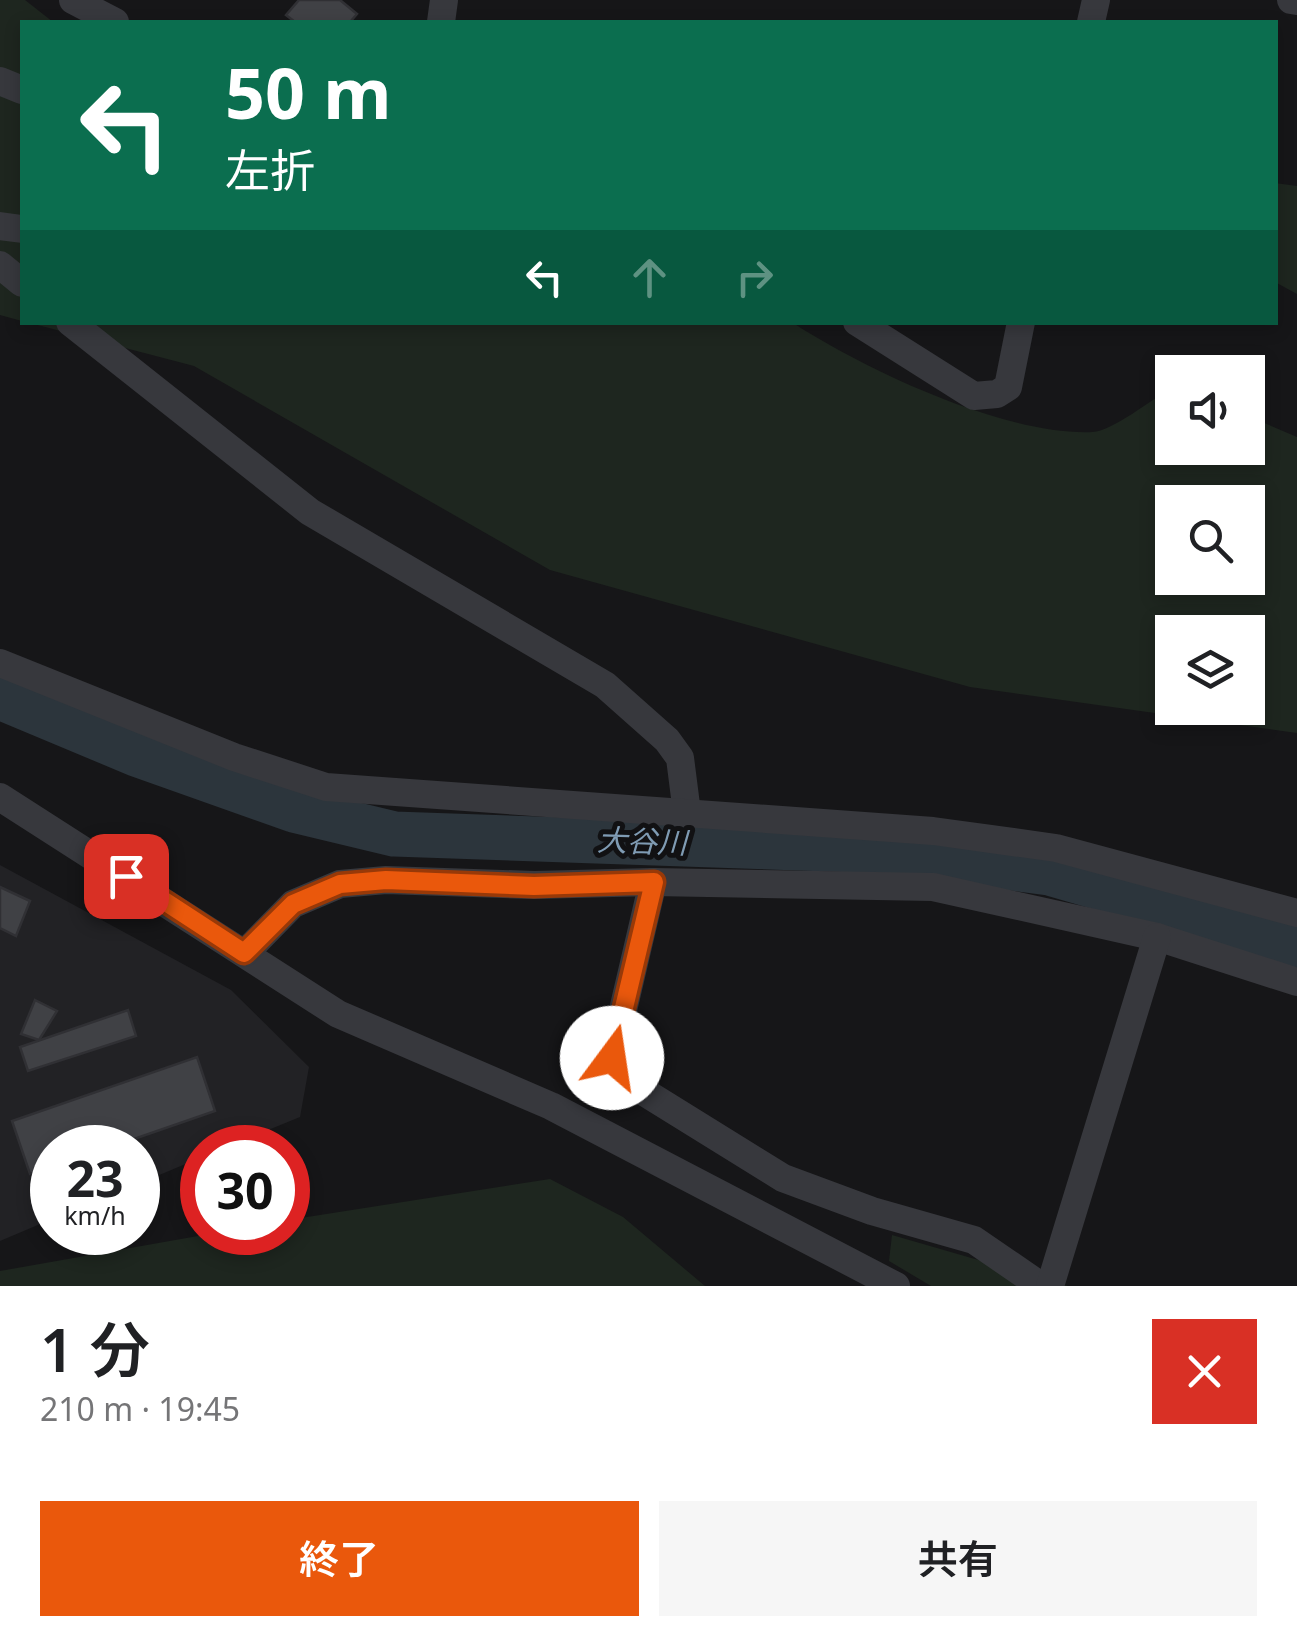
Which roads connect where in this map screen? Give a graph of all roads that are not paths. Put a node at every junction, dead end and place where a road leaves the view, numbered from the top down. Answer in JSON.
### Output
{"nodes":[{"id":1,"x":73,"y":0,"type":"edge"},
{"id":2,"x":111,"y":20,"type":"edge"},
{"id":3,"x":0,"y":265,"type":"edge"},
{"id":4,"x":20,"y":281,"type":"edge"},
{"id":5,"x":74,"y":325,"type":"edge"},
{"id":6,"x":862,"y":325,"type":"edge"},
{"id":7,"x":1019,"y":325,"type":"edge"},
{"id":8,"x":0,"y":664,"type":"edge"},
{"id":9,"x":0,"y":797,"type":"edge"},
{"id":10,"x":687,"y":813,"type":"junction"},
{"id":11,"x":654,"y":882,"type":"junction"},
{"id":12,"x":1297,"y":913,"type":"edge"},
{"id":13,"x":1157,"y":937,"type":"junction"},
{"id":14,"x":244,"y":953,"type":"junction"},
{"id":15,"x":1297,"y":982,"type":"edge"},
{"id":16,"x":896,"y":1286,"type":"edge"},
{"id":17,"x":1040,"y":1286,"type":"edge"},
{"id":18,"x":1050,"y":1286,"type":"edge"}],
"edges":[{"from":1,"to":2,"type":"street"},
{"from":3,"to":4,"type":"street"},
{"from":5,"to":10,"type":"street"},
{"from":6,"to":7,"type":"street"},
{"from":8,"to":10,"type":"street"},
{"from":9,"to":14,"type":"street"},
{"from":10,"to":12,"type":"street"},
{"from":11,"to":13,"type":"street"},
{"from":11,"to":14,"type":"street"},
{"from":11,"to":17,"type":"street"},
{"from":13,"to":15,"type":"street"},
{"from":13,"to":18,"type":"street"},
{"from":14,"to":16,"type":"street"}]}
